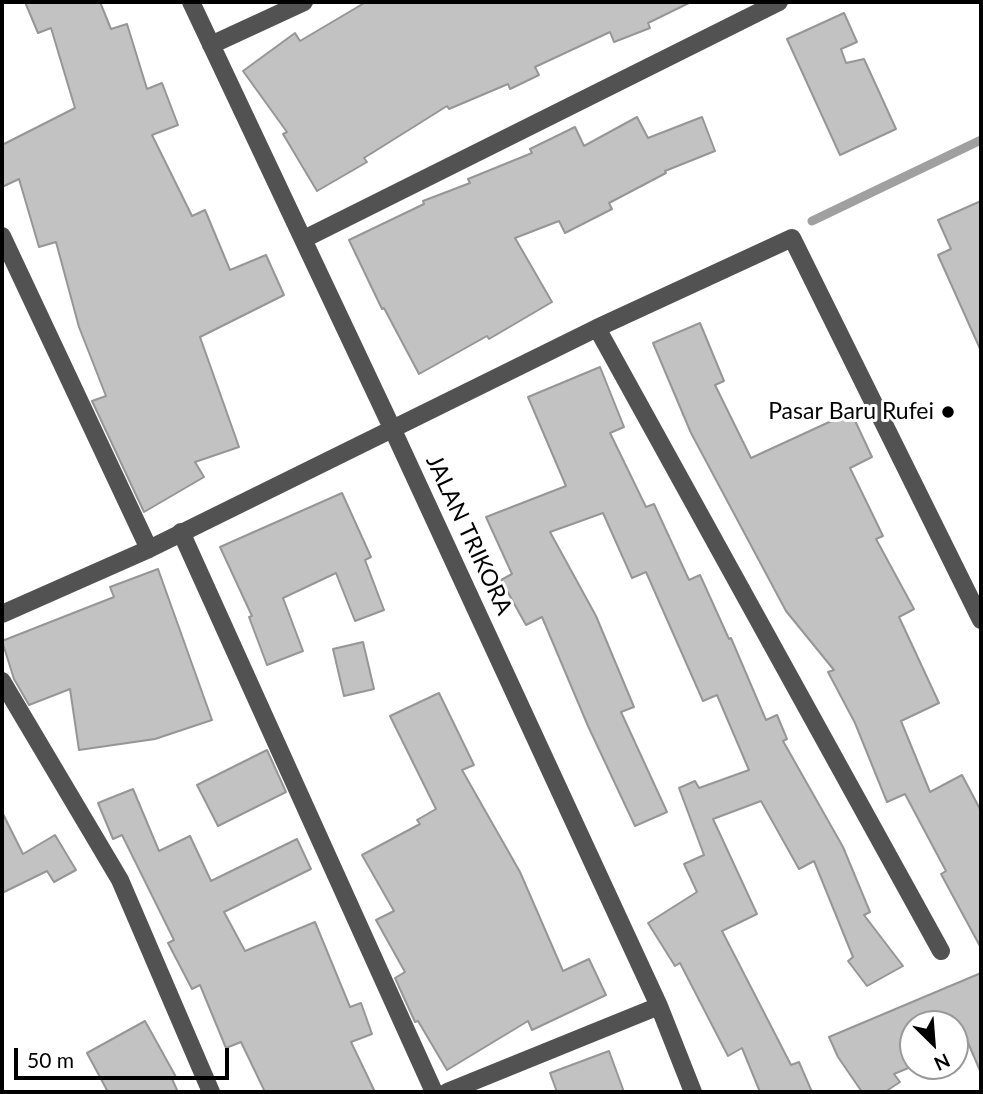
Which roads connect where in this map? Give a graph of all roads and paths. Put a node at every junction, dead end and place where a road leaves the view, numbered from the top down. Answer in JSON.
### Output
{"nodes":[{"id":1,"x":191,"y":2,"type":"edge"},
{"id":2,"x":304,"y":2,"type":"edge"},
{"id":3,"x":779,"y":2,"type":"edge"},
{"id":4,"x":211,"y":45,"type":"junction"},
{"id":5,"x":2,"y":236,"type":"edge"},
{"id":6,"x":304,"y":239,"type":"junction"},
{"id":7,"x":597,"y":328,"type":"junction"},
{"id":8,"x":392,"y":428,"type":"junction"},
{"id":9,"x":181,"y":533,"type":"junction"},
{"id":10,"x":149,"y":549,"type":"junction"},
{"id":11,"x":2,"y":614,"type":"edge"},
{"id":12,"x":981,"y":620,"type":"edge"},
{"id":13,"x":2,"y":681,"type":"edge"},
{"id":14,"x":941,"y":951,"type":"dead end"},
{"id":15,"x":659,"y":1006,"type":"junction"},
{"id":16,"x":211,"y":1092,"type":"edge"},
{"id":17,"x":434,"y":1092,"type":"edge"},
{"id":18,"x":447,"y":1092,"type":"edge"},
{"id":19,"x":693,"y":1092,"type":"edge"}],
"edges":[{"from":1,"to":4,"type":"street","name":"JALAN TRIKORA"},
{"from":2,"to":4,"type":"street"},
{"from":3,"to":6,"type":"street"},
{"from":4,"to":6,"type":"street","name":"JALAN TRIKORA"},
{"from":5,"to":10,"type":"street"},
{"from":6,"to":8,"type":"street","name":"JALAN TRIKORA"},
{"from":7,"to":8,"type":"street"},
{"from":7,"to":12,"type":"street"},
{"from":7,"to":14,"type":"street"},
{"from":8,"to":9,"type":"street"},
{"from":8,"to":15,"type":"street","name":"JALAN TRIKORA"},
{"from":9,"to":10,"type":"street"},
{"from":9,"to":17,"type":"street"},
{"from":10,"to":11,"type":"street"},
{"from":13,"to":16,"type":"street"},
{"from":15,"to":18,"type":"street"},
{"from":15,"to":19,"type":"street","name":"JALAN TRIKORA"}]}
